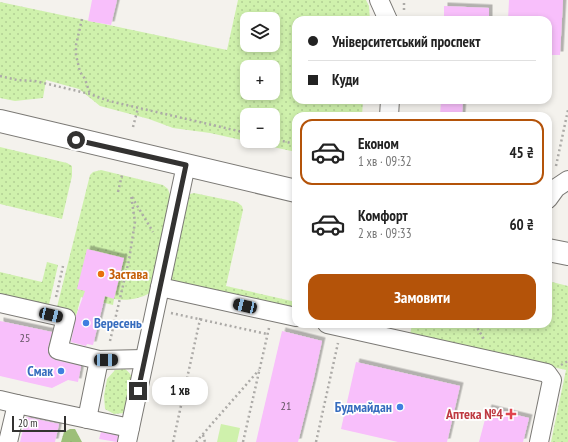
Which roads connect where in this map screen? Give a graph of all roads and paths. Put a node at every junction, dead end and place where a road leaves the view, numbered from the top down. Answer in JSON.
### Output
{"nodes":[{"id":1,"x":379,"y":0,"type":"edge"},
{"id":2,"x":392,"y":0,"type":"edge"},
{"id":3,"x":386,"y":16,"type":"edge"},
{"id":4,"x":391,"y":16,"type":"edge"},
{"id":5,"x":82,"y":19,"type":"dead end"},
{"id":6,"x":0,"y":76,"type":"edge"},
{"id":7,"x":90,"y":94,"type":"junction"},
{"id":8,"x":138,"y":108,"type":"junction"},
{"id":9,"x":568,"y":110,"type":"edge"},
{"id":10,"x":0,"y":121,"type":"edge"},
{"id":11,"x":133,"y":127,"type":"dead end"},
{"id":12,"x":240,"y":131,"type":"edge"},
{"id":13,"x":280,"y":141,"type":"edge"},
{"id":14,"x":292,"y":143,"type":"edge"},
{"id":15,"x":186,"y":165,"type":"junction"},
{"id":16,"x":122,"y":175,"type":"dead end"},
{"id":17,"x":557,"y":189,"type":"edge"},
{"id":18,"x":292,"y":190,"type":"edge"},
{"id":19,"x":118,"y":192,"type":"dead end"},
{"id":20,"x":552,"y":251,"type":"edge"},
{"id":21,"x":568,"y":254,"type":"edge"},
{"id":22,"x":166,"y":257,"type":"junction"},
{"id":23,"x":63,"y":266,"type":"dead end"},
{"id":24,"x":160,"y":287,"type":"junction"},
{"id":25,"x":205,"y":297,"type":"junction"},
{"id":26,"x":0,"y":303,"type":"edge"},
{"id":27,"x":155,"y":309,"type":"junction"},
{"id":28,"x":272,"y":312,"type":"junction"},
{"id":29,"x":51,"y":315,"type":"junction"},
{"id":30,"x":292,"y":316,"type":"edge"},
{"id":31,"x":200,"y":319,"type":"junction"},
{"id":32,"x":334,"y":328,"type":"edge"},
{"id":33,"x":356,"y":328,"type":"edge"},
{"id":34,"x":399,"y":332,"type":"edge"},
{"id":35,"x":267,"y":334,"type":"junction"},
{"id":36,"x":144,"y":359,"type":"junction"},
{"id":37,"x":102,"y":360,"type":"junction"},
{"id":38,"x":259,"y":369,"type":"junction"},
{"id":39,"x":9,"y":402,"type":"edge"},
{"id":40,"x":0,"y":418,"type":"edge"},
{"id":41,"x":87,"y":419,"type":"junction"},
{"id":42,"x":203,"y":434,"type":"junction"},
{"id":43,"x":128,"y":435,"type":"edge"},
{"id":44,"x":8,"y":442,"type":"edge"},
{"id":45,"x":173,"y":442,"type":"edge"},
{"id":46,"x":196,"y":442,"type":"edge"},
{"id":47,"x":205,"y":442,"type":"edge"},
{"id":48,"x":243,"y":442,"type":"edge"},
{"id":49,"x":316,"y":442,"type":"edge"},
{"id":50,"x":539,"y":442,"type":"edge"}],
"edges":[{"from":1,"to":3,"type":"street"},
{"from":2,"to":4,"type":"street"},
{"from":5,"to":7,"type":"path"},
{"from":6,"to":7,"type":"path"},
{"from":7,"to":8,"type":"path"},
{"from":8,"to":11,"type":"path"},
{"from":8,"to":12,"type":"path"},
{"from":9,"to":17,"type":"path"},
{"from":10,"to":15,"type":"main road"},
{"from":13,"to":14,"type":"path"},
{"from":15,"to":18,"type":"main road"},
{"from":15,"to":22,"type":"street"},
{"from":16,"to":19,"type":"path"},
{"from":20,"to":21,"type":"main road"},
{"from":22,"to":24,"type":"street"},
{"from":22,"to":37,"type":"path"},
{"from":23,"to":29,"type":"path"},
{"from":24,"to":25,"type":"street"},
{"from":24,"to":27,"type":"street"},
{"from":25,"to":28,"type":"street"},
{"from":25,"to":31,"type":"path"},
{"from":26,"to":29,"type":"street"},
{"from":27,"to":31,"type":"path"},
{"from":27,"to":36,"type":"street"},
{"from":28,"to":30,"type":"street"},
{"from":28,"to":35,"type":"path"},
{"from":29,"to":37,"type":"street"},
{"from":31,"to":35,"type":"path"},
{"from":31,"to":45,"type":"path"},
{"from":32,"to":49,"type":"path"},
{"from":33,"to":34,"type":"street"},
{"from":34,"to":50,"type":"street"},
{"from":35,"to":38,"type":"path"},
{"from":36,"to":37,"type":"street"},
{"from":36,"to":43,"type":"street"},
{"from":37,"to":41,"type":"street"},
{"from":38,"to":42,"type":"path"},
{"from":38,"to":48,"type":"path"},
{"from":39,"to":40,"type":"street"},
{"from":39,"to":41,"type":"street"},
{"from":39,"to":44,"type":"street"},
{"from":41,"to":43,"type":"street"},
{"from":42,"to":46,"type":"path"},
{"from":42,"to":47,"type":"path"}]}
